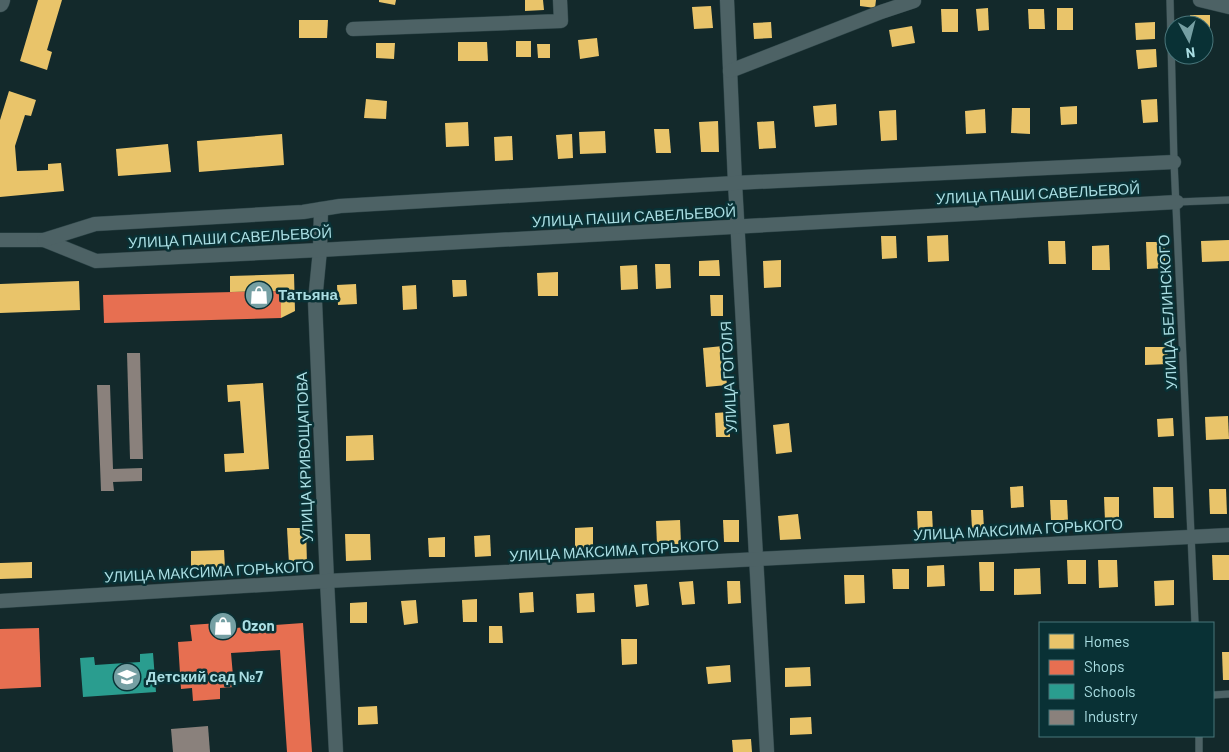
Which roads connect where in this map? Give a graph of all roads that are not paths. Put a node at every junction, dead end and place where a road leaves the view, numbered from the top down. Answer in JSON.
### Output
{"nodes":[{"id":1,"x":560,"y":0,"type":"edge"},
{"id":2,"x":727,"y":0,"type":"edge"},
{"id":3,"x":1170,"y":0,"type":"edge"},
{"id":4,"x":1200,"y":0,"type":"edge"},
{"id":5,"x":914,"y":1,"type":"edge"},
{"id":6,"x":882,"y":6,"type":"edge"},
{"id":7,"x":1229,"y":7,"type":"edge"},
{"id":8,"x":353,"y":30,"type":"dead end"},
{"id":9,"x":730,"y":71,"type":"junction"},
{"id":10,"x":1174,"y":162,"type":"junction"},
{"id":11,"x":735,"y":183,"type":"junction"},
{"id":12,"x":1229,"y":200,"type":"edge"},
{"id":13,"x":1177,"y":202,"type":"junction"},
{"id":14,"x":321,"y":209,"type":"junction"},
{"id":15,"x":738,"y":227,"type":"junction"},
{"id":16,"x":0,"y":240,"type":"edge"},
{"id":17,"x":44,"y":240,"type":"junction"},
{"id":18,"x":320,"y":250,"type":"junction"},
{"id":19,"x":1229,"y":536,"type":"edge"},
{"id":20,"x":1192,"y":537,"type":"junction"},
{"id":21,"x":756,"y":561,"type":"junction"},
{"id":22,"x":327,"y":582,"type":"junction"},
{"id":23,"x":0,"y":601,"type":"edge"},
{"id":24,"x":1195,"y":622,"type":"edge"},
{"id":25,"x":1229,"y":694,"type":"edge"},
{"id":26,"x":1214,"y":695,"type":"edge"},
{"id":27,"x":1198,"y":737,"type":"edge"},
{"id":28,"x":336,"y":752,"type":"edge"},
{"id":29,"x":767,"y":752,"type":"edge"},
{"id":30,"x":1199,"y":752,"type":"edge"}],
"edges":[{"from":1,"to":8,"type":"street"},
{"from":2,"to":9,"type":"street","name":"УЛИЦА ГОГОЛЯ"},
{"from":3,"to":10,"type":"lane","name":"УЛИЦА БЕЛИНСКОГО"},
{"from":4,"to":7,"type":"street"},
{"from":5,"to":6,"type":"street"},
{"from":6,"to":9,"type":"street"},
{"from":9,"to":11,"type":"street","name":"УЛИЦА ГОГОЛЯ"},
{"from":10,"to":11,"type":"street","name":"УЛИЦА ПАШИ САВЕЛЬЕВОЙ"},
{"from":10,"to":13,"type":"lane","name":"УЛИЦА БЕЛИНСКОГО"},
{"from":11,"to":14,"type":"street","name":"УЛИЦА ПАШИ САВЕЛЬЕВОЙ"},
{"from":11,"to":15,"type":"street","name":"УЛИЦА ГОГОЛЯ"},
{"from":12,"to":13,"type":"lane","name":"УЛИЦА ПАШИ САВЕЛЬЕВОЙ"},
{"from":13,"to":15,"type":"street","name":"УЛИЦА ПАШИ САВЕЛЬЕВОЙ"},
{"from":13,"to":20,"type":"lane","name":"УЛИЦА БЕЛИНСКОГО"},
{"from":14,"to":17,"type":"street","name":"УЛИЦА ПАШИ САВЕЛЬЕВОЙ"},
{"from":14,"to":18,"type":"street","name":"УЛИЦА КРИВОЩАПОВА"},
{"from":15,"to":18,"type":"street","name":"УЛИЦА ПАШИ САВЕЛЬЕВОЙ"},
{"from":15,"to":21,"type":"street","name":"УЛИЦА ГОГОЛЯ"},
{"from":16,"to":17,"type":"street","name":"УЛИЦА ПАШИ САВЕЛЬЕВОЙ"},
{"from":17,"to":18,"type":"street","name":"УЛИЦА ПАШИ САВЕЛЬЕВОЙ"},
{"from":18,"to":22,"type":"street","name":"УЛИЦА КРИВОЩАПОВА"},
{"from":19,"to":20,"type":"street","name":"УЛИЦА МАКСИМА ГОРЬКОГО"},
{"from":20,"to":21,"type":"street","name":"УЛИЦА МАКСИМА ГОРЬКОГО"},
{"from":20,"to":24,"type":"lane","name":"УЛИЦА БЕЛИНСКОГО"},
{"from":21,"to":22,"type":"street","name":"УЛИЦА МАКСИМА ГОРЬКОГО"},
{"from":21,"to":29,"type":"street","name":"УЛИЦА ГОГОЛЯ"},
{"from":22,"to":23,"type":"street","name":"УЛИЦА МАКСИМА ГОРЬКОГО"},
{"from":22,"to":28,"type":"street","name":"УЛИЦА КРИВОЩАПОВА"},
{"from":25,"to":26,"type":"lane"},
{"from":27,"to":30,"type":"lane"}]}
